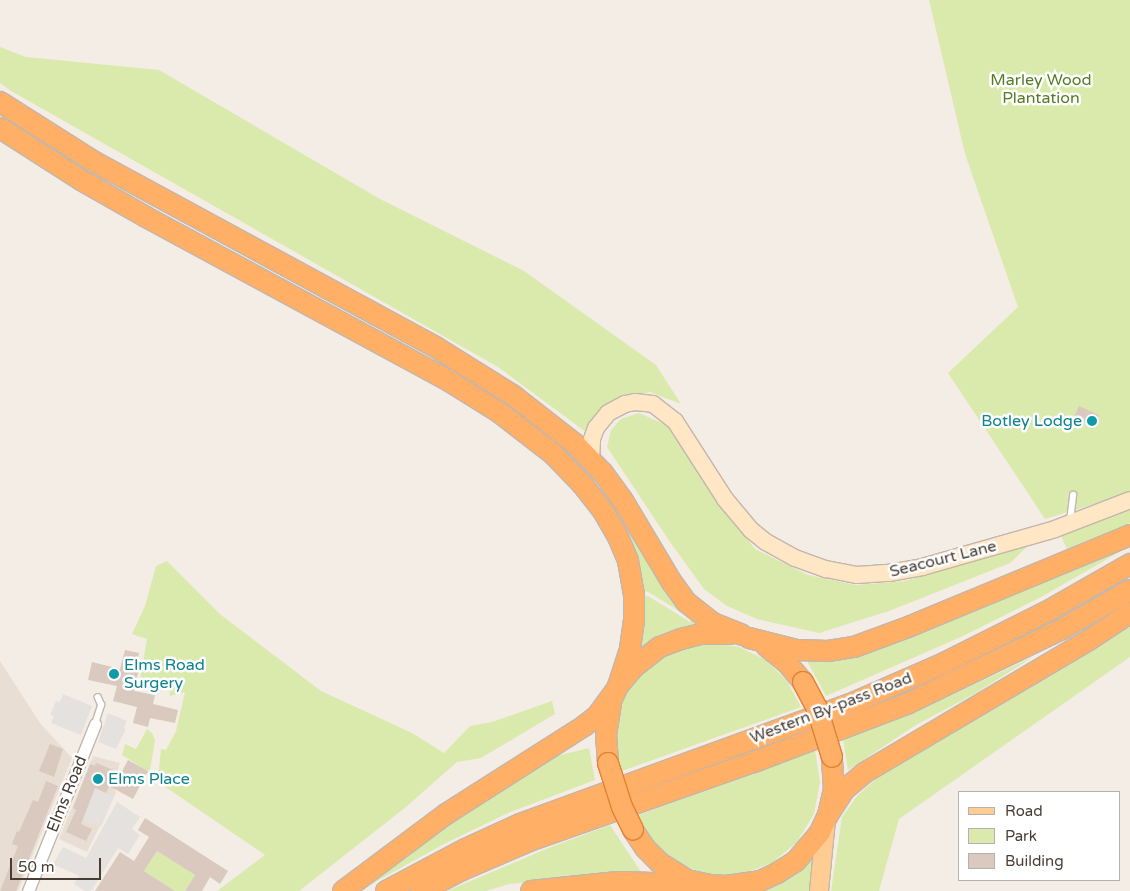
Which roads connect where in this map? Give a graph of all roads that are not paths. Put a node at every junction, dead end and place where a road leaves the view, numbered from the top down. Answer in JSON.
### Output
{"nodes":[{"id":1,"x":0,"y":102,"type":"edge"},
{"id":2,"x":0,"y":128,"type":"edge"},
{"id":3,"x":591,"y":460,"type":"junction"},
{"id":4,"x":1073,"y":495,"type":"dead end"},
{"id":5,"x":1130,"y":500,"type":"edge"},
{"id":6,"x":1070,"y":523,"type":"junction"},
{"id":7,"x":1130,"y":535,"type":"edge"},
{"id":8,"x":1130,"y":564,"type":"edge"},
{"id":9,"x":1130,"y":590,"type":"edge"},
{"id":10,"x":1130,"y":613,"type":"edge"},
{"id":11,"x":745,"y":636,"type":"junction"},
{"id":12,"x":617,"y":688,"type":"junction"},
{"id":13,"x":98,"y":698,"type":"dead end"},
{"id":14,"x":95,"y":724,"type":"joint"},
{"id":15,"x":827,"y":818,"type":"junction"},
{"id":16,"x":716,"y":887,"type":"edge"},
{"id":17,"x":28,"y":891,"type":"edge"},
{"id":18,"x":343,"y":891,"type":"edge"},
{"id":19,"x":386,"y":891,"type":"edge"},
{"id":20,"x":421,"y":891,"type":"edge"},
{"id":21,"x":531,"y":891,"type":"edge"},
{"id":22,"x":819,"y":891,"type":"edge"}],
"edges":[{"from":1,"to":3,"type":"highway"},
{"from":2,"to":12,"type":"highway"},
{"from":3,"to":6,"type":"street","name":"Seacourt Lane"},
{"from":3,"to":11,"type":"highway"},
{"from":4,"to":6,"type":"lane"},
{"from":5,"to":6,"type":"street","name":"Seacourt Lane"},
{"from":7,"to":11,"type":"highway"},
{"from":8,"to":19,"type":"highway","name":"Western By-pass Road"},
{"from":9,"to":20,"type":"highway","name":"Western By-pass Road"},
{"from":10,"to":15,"type":"highway"},
{"from":11,"to":12,"type":"highway"},
{"from":11,"to":15,"type":"highway","bridge":true},
{"from":12,"to":16,"type":"highway","bridge":true},
{"from":12,"to":18,"type":"highway"},
{"from":13,"to":14,"type":"lane"},
{"from":14,"to":17,"type":"street","name":"Elms Road"},
{"from":15,"to":16,"type":"highway"},
{"from":15,"to":22,"type":"main road"},
{"from":16,"to":21,"type":"highway"}]}
